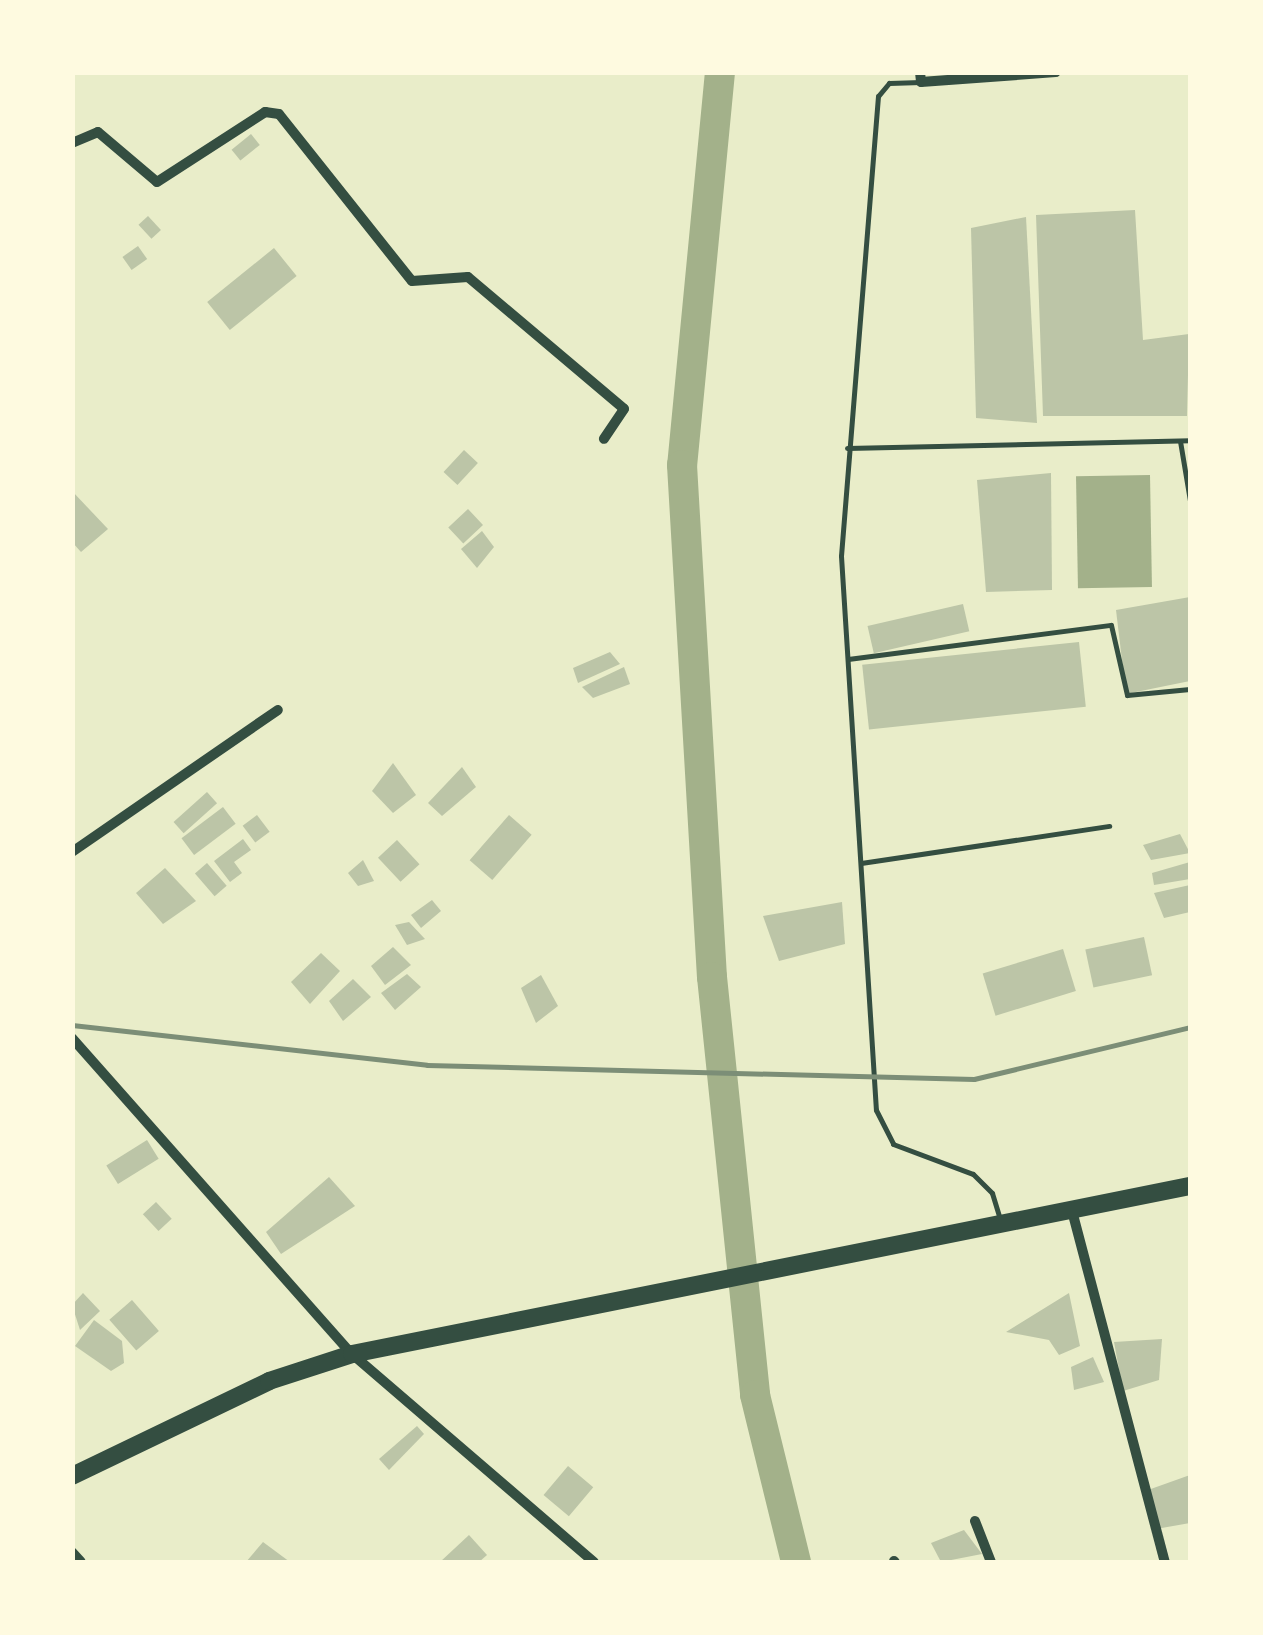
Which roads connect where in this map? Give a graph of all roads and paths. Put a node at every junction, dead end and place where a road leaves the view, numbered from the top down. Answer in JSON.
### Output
{"nodes":[{"id":1,"x":1056,"y":72,"type":"edge"},
{"id":2,"x":920,"y":77,"type":"edge"},
{"id":3,"x":72,"y":143,"type":"edge"},
{"id":4,"x":604,"y":440,"type":"dead end"},
{"id":5,"x":1180,"y":440,"type":"junction"},
{"id":6,"x":1190,"y":440,"type":"edge"},
{"id":7,"x":847,"y":448,"type":"junction"},
{"id":8,"x":1190,"y":501,"type":"edge"},
{"id":9,"x":848,"y":659,"type":"junction"},
{"id":10,"x":1190,"y":689,"type":"edge"},
{"id":11,"x":278,"y":710,"type":"dead end"},
{"id":12,"x":1109,"y":826,"type":"dead end"},
{"id":13,"x":72,"y":852,"type":"edge"},
{"id":14,"x":861,"y":864,"type":"junction"},
{"id":15,"x":72,"y":1038,"type":"edge"},
{"id":16,"x":78,"y":1048,"type":"edge"},
{"id":17,"x":1190,"y":1186,"type":"edge"},
{"id":18,"x":1071,"y":1206,"type":"junction"},
{"id":19,"x":1000,"y":1220,"type":"junction"},
{"id":20,"x":352,"y":1354,"type":"junction"},
{"id":21,"x":72,"y":1476,"type":"edge"},
{"id":22,"x":974,"y":1521,"type":"dead end"},
{"id":23,"x":72,"y":1552,"type":"edge"},
{"id":24,"x":82,"y":1562,"type":"edge"},
{"id":25,"x":594,"y":1562,"type":"edge"},
{"id":26,"x":991,"y":1562,"type":"edge"},
{"id":27,"x":1165,"y":1562,"type":"edge"}],
"edges":[{"from":1,"to":2,"type":"street"},
{"from":2,"to":7,"type":"lane"},
{"from":3,"to":4,"type":"street"},
{"from":5,"to":6,"type":"lane"},
{"from":5,"to":7,"type":"lane"},
{"from":5,"to":8,"type":"lane"},
{"from":7,"to":9,"type":"lane"},
{"from":9,"to":10,"type":"lane"},
{"from":9,"to":14,"type":"lane"},
{"from":11,"to":13,"type":"street"},
{"from":12,"to":14,"type":"lane"},
{"from":14,"to":19,"type":"lane"},
{"from":15,"to":16,"type":"street"},
{"from":16,"to":20,"type":"street"},
{"from":17,"to":18,"type":"highway"},
{"from":18,"to":19,"type":"highway"},
{"from":18,"to":27,"type":"street"},
{"from":19,"to":20,"type":"highway"},
{"from":20,"to":21,"type":"highway"},
{"from":20,"to":25,"type":"street"},
{"from":22,"to":26,"type":"street"},
{"from":23,"to":24,"type":"street"}]}
